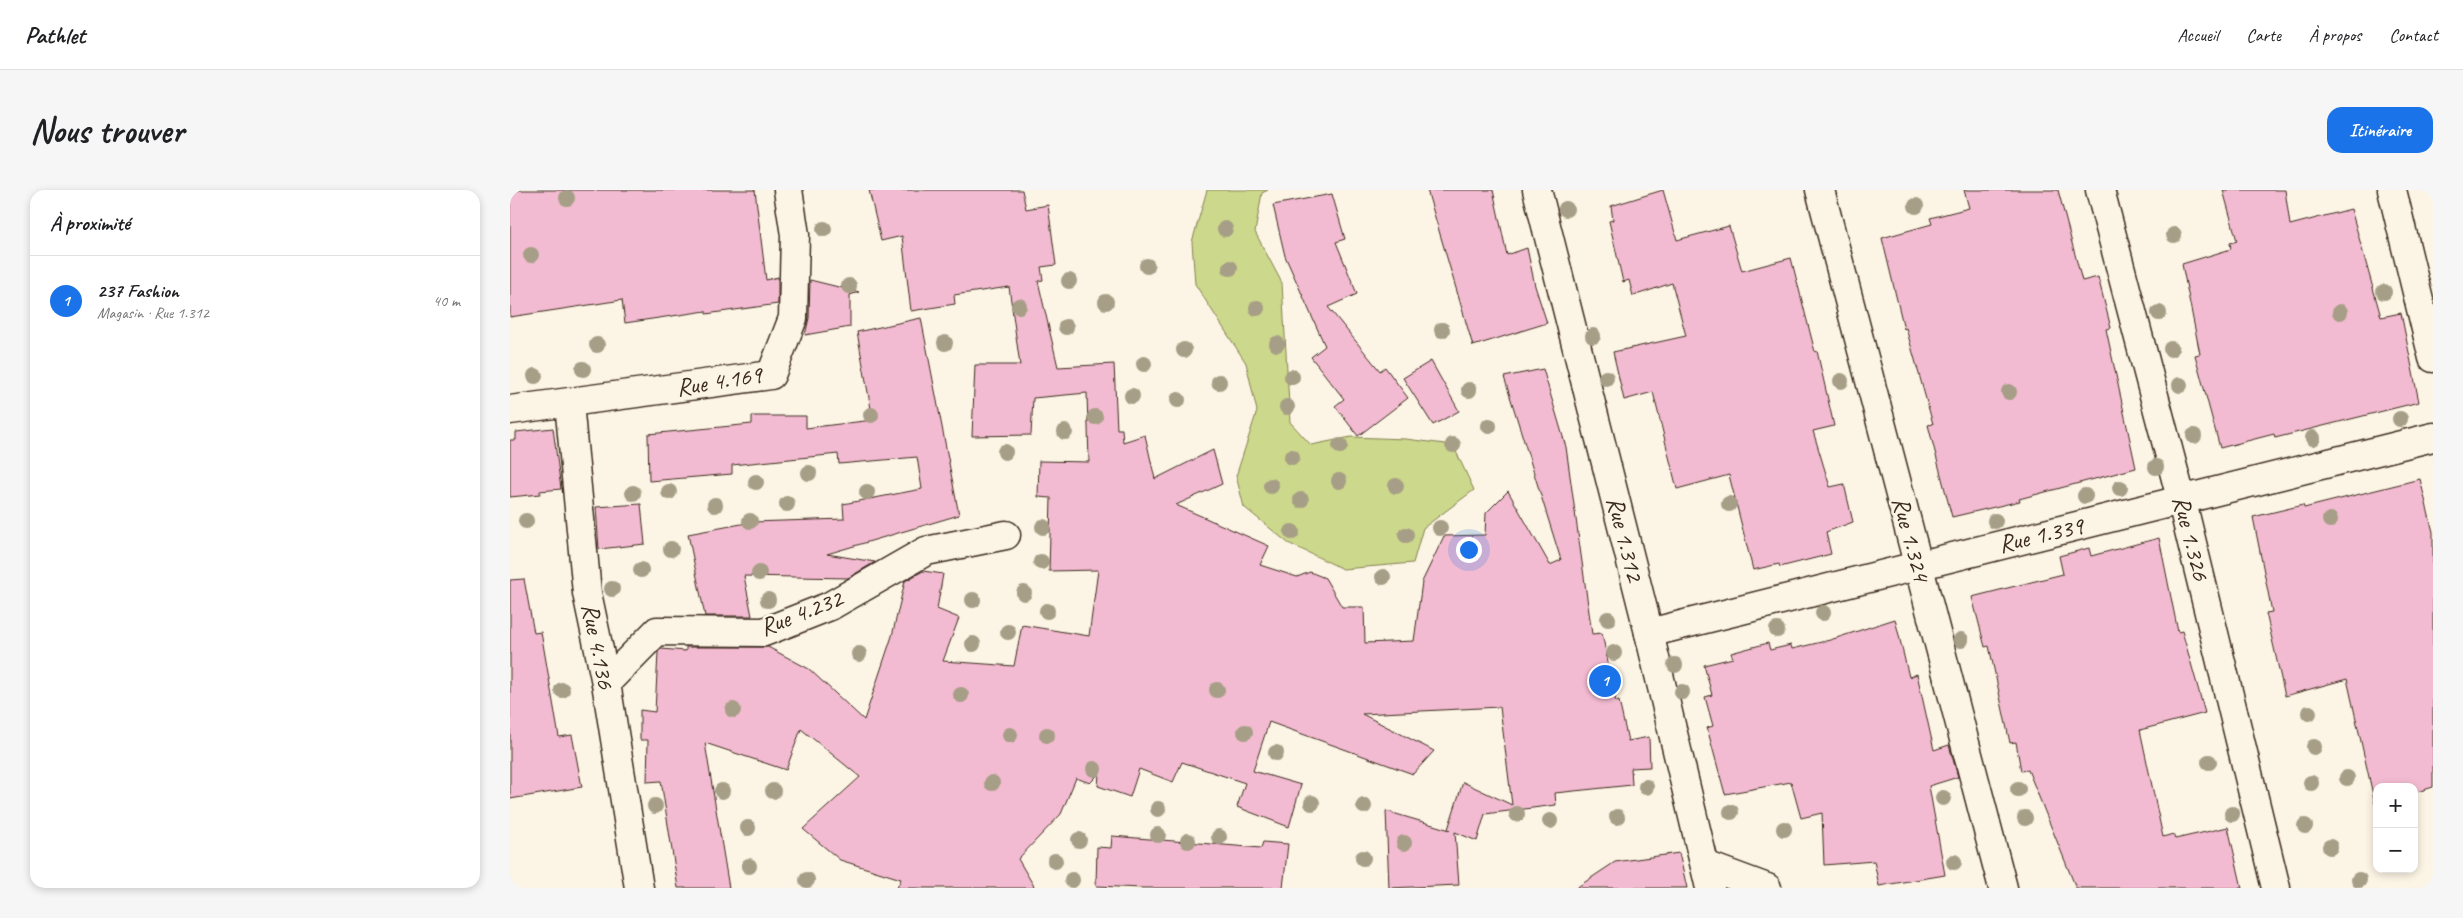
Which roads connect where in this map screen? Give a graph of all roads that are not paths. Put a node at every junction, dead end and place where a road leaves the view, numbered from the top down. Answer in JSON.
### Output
{"nodes":[{"id":1,"x":788,"y":190,"type":"edge"},
{"id":2,"x":1537,"y":190,"type":"edge"},
{"id":3,"x":1820,"y":190,"type":"edge"},
{"id":4,"x":2100,"y":190,"type":"edge"},
{"id":5,"x":2392,"y":190,"type":"edge"},
{"id":6,"x":2433,"y":358,"type":"edge"},
{"id":7,"x":569,"y":403,"type":"junction"},
{"id":8,"x":510,"y":410,"type":"edge"},
{"id":9,"x":2433,"y":438,"type":"edge"},
{"id":10,"x":2182,"y":502,"type":"junction"},
{"id":11,"x":1006,"y":535,"type":"dead end"},
{"id":12,"x":1918,"y":565,"type":"junction"},
{"id":13,"x":1649,"y":633,"type":"junction"},
{"id":14,"x":606,"y":683,"type":"junction"},
{"id":15,"x":1707,"y":877,"type":"edge"},
{"id":16,"x":639,"y":888,"type":"edge"},
{"id":17,"x":1767,"y":888,"type":"edge"},
{"id":18,"x":2003,"y":888,"type":"edge"},
{"id":19,"x":2276,"y":888,"type":"edge"}],
"edges":[{"from":1,"to":7,"type":"street","name":"Rue 4.169"},
{"from":2,"to":13,"type":"street","name":"Rue 1.312"},
{"from":3,"to":12,"type":"street","name":"Rue 1.324"},
{"from":4,"to":10,"type":"street","name":"Rue 1.326"},
{"from":5,"to":6,"type":"street"},
{"from":7,"to":8,"type":"street","name":"Rue 4.169"},
{"from":7,"to":14,"type":"street","name":"Rue 4.136"},
{"from":9,"to":10,"type":"street","name":"Rue 1.339"},
{"from":10,"to":12,"type":"street","name":"Rue 1.339"},
{"from":10,"to":19,"type":"street","name":"Rue 1.326"},
{"from":11,"to":14,"type":"street","name":"Rue 4.232"},
{"from":12,"to":13,"type":"street","name":"Rue 1.339"},
{"from":12,"to":18,"type":"street","name":"Rue 1.324"},
{"from":13,"to":15,"type":"street","name":"Rue 1.312"},
{"from":14,"to":16,"type":"street","name":"Rue 4.136"},
{"from":15,"to":17,"type":"street"}]}
